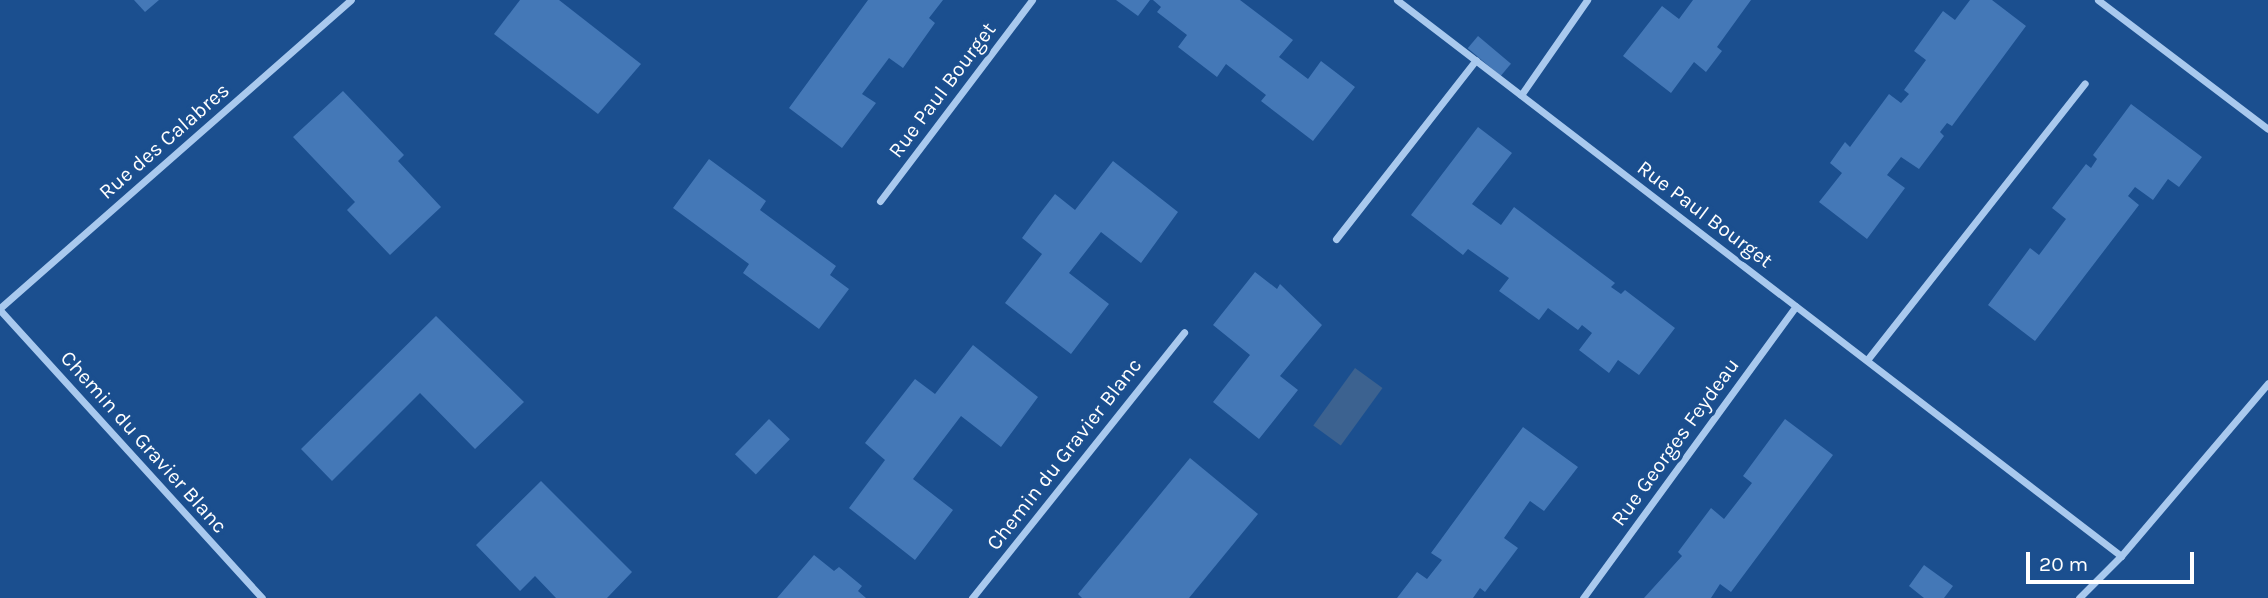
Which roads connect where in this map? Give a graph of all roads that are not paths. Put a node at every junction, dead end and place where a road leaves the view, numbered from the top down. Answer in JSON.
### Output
{"nodes":[{"id":1,"x":351,"y":0,"type":"edge"},
{"id":2,"x":1032,"y":0,"type":"edge"},
{"id":3,"x":1397,"y":0,"type":"edge"},
{"id":4,"x":1587,"y":0,"type":"edge"},
{"id":5,"x":2098,"y":0,"type":"edge"},
{"id":6,"x":1476,"y":60,"type":"junction"},
{"id":7,"x":2085,"y":83,"type":"dead end"},
{"id":8,"x":1521,"y":95,"type":"junction"},
{"id":9,"x":2268,"y":129,"type":"edge"},
{"id":10,"x":880,"y":201,"type":"dead end"},
{"id":11,"x":1336,"y":239,"type":"dead end"},
{"id":12,"x":1796,"y":306,"type":"junction"},
{"id":13,"x":0,"y":309,"type":"edge"},
{"id":14,"x":1184,"y":332,"type":"dead end"},
{"id":15,"x":1867,"y":360,"type":"junction"},
{"id":16,"x":2268,"y":383,"type":"edge"},
{"id":17,"x":2122,"y":556,"type":"junction"},
{"id":18,"x":262,"y":598,"type":"edge"},
{"id":19,"x":972,"y":598,"type":"edge"},
{"id":20,"x":1583,"y":598,"type":"edge"},
{"id":21,"x":2079,"y":598,"type":"edge"}],
"edges":[{"from":1,"to":13,"type":"street","name":"Rue des Calabres"},
{"from":2,"to":10,"type":"street","name":"Rue Paul Bourget"},
{"from":3,"to":6,"type":"street","name":"Rue Paul Bourget"},
{"from":4,"to":8,"type":"street"},
{"from":5,"to":9,"type":"street"},
{"from":6,"to":8,"type":"street","name":"Rue Paul Bourget"},
{"from":6,"to":11,"type":"street"},
{"from":7,"to":15,"type":"street"},
{"from":8,"to":12,"type":"street","name":"Rue Paul Bourget"},
{"from":12,"to":15,"type":"street","name":"Rue Paul Bourget"},
{"from":12,"to":20,"type":"street","name":"Rue Georges Feydeau"},
{"from":13,"to":18,"type":"street","name":"Chemin du Gravier Blanc"},
{"from":14,"to":19,"type":"street","name":"Chemin du Gravier Blanc"},
{"from":15,"to":17,"type":"street","name":"Rue Paul Bourget"},
{"from":16,"to":17,"type":"street"},
{"from":17,"to":21,"type":"street"}]}
